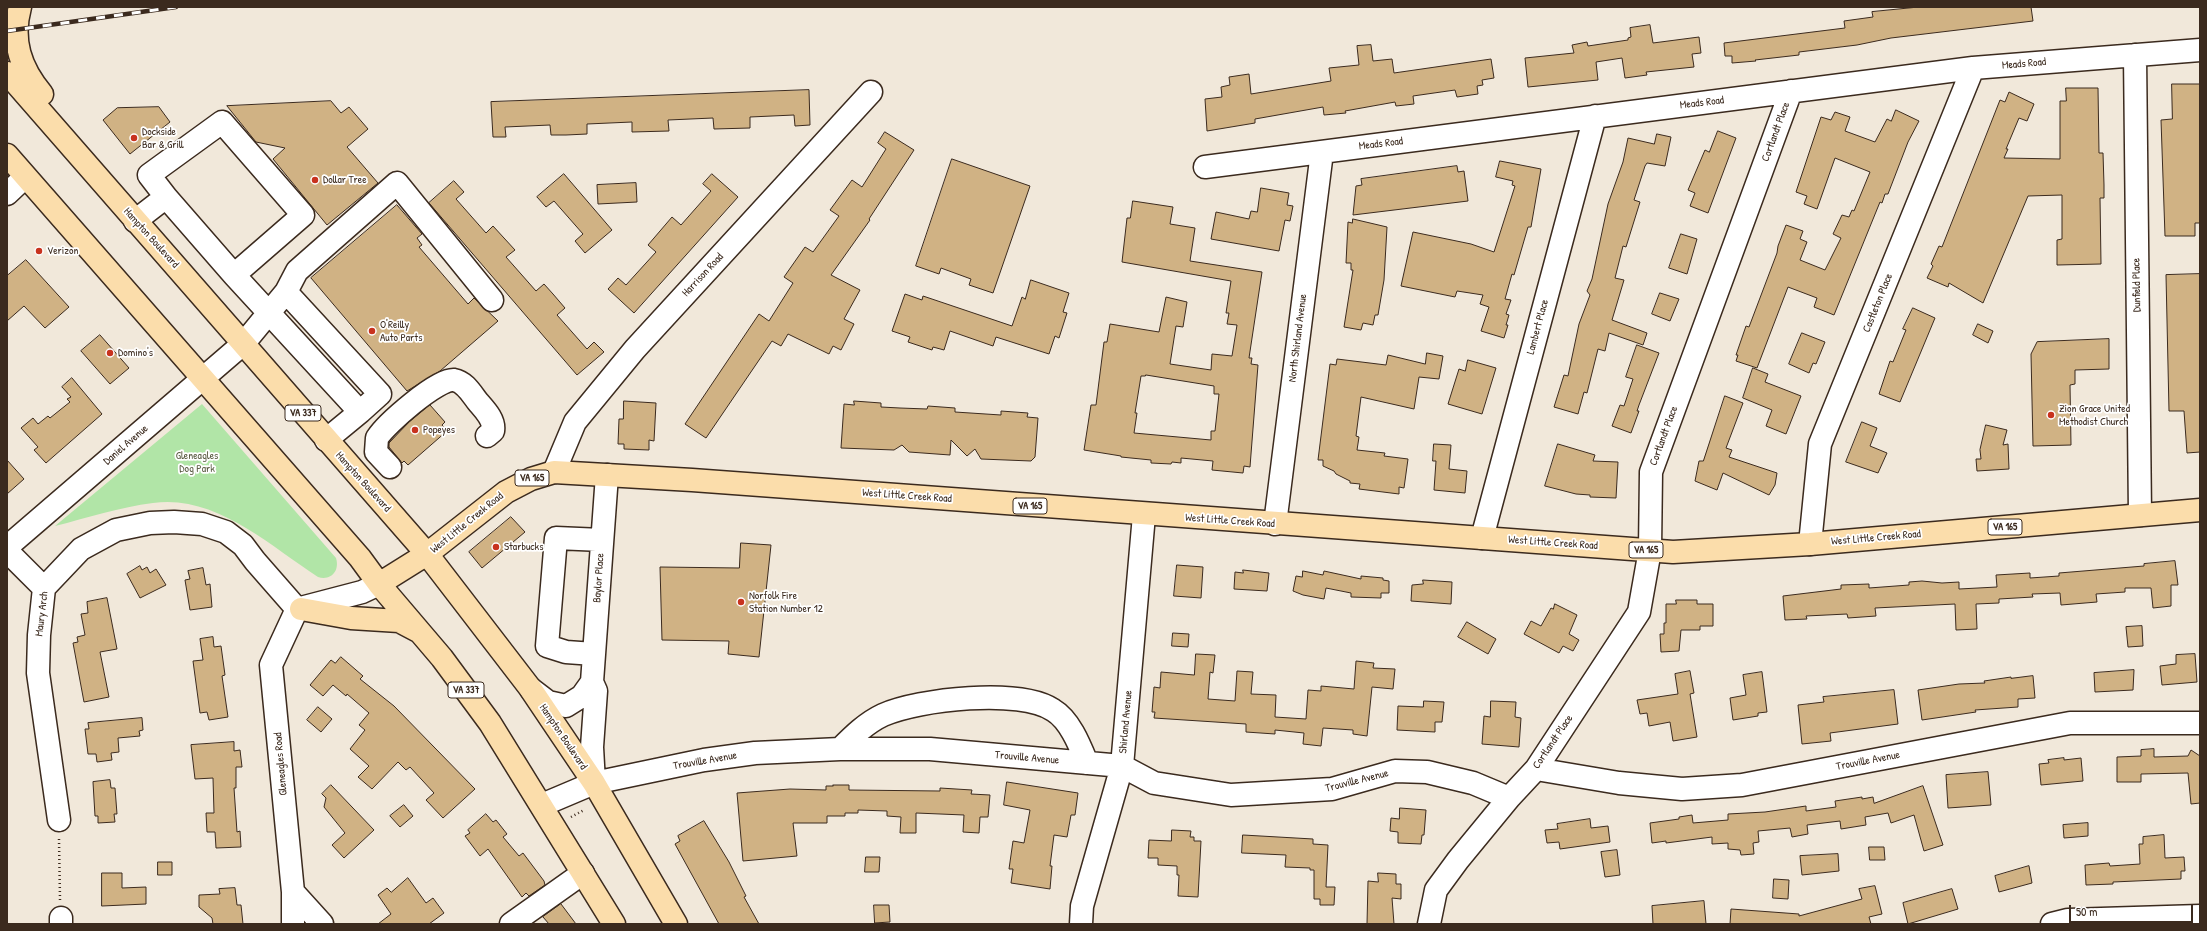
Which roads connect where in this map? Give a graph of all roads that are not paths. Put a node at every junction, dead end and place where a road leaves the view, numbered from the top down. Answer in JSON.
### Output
{"nodes":[{"id":1,"x":20,"y":7,"type":"edge"},
{"id":2,"x":2200,"y":50,"type":"edge"},
{"id":3,"x":2135,"y":55,"type":"junction"},
{"id":4,"x":1973,"y":68,"type":"junction"},
{"id":5,"x":7,"y":73,"type":"edge"},
{"id":6,"x":1791,"y":91,"type":"junction"},
{"id":7,"x":871,"y":92,"type":"dead end"},
{"id":8,"x":1595,"y":116,"type":"junction"},
{"id":9,"x":1322,"y":152,"type":"junction"},
{"id":10,"x":7,"y":157,"type":"edge"},
{"id":11,"x":1205,"y":167,"type":"dead end"},
{"id":12,"x":25,"y":177,"type":"junction"},
{"id":13,"x":7,"y":194,"type":"edge"},
{"id":14,"x":166,"y":197,"type":"junction"},
{"id":15,"x":140,"y":217,"type":"junction"},
{"id":16,"x":234,"y":275,"type":"junction"},
{"id":17,"x":286,"y":292,"type":"junction"},
{"id":18,"x":492,"y":300,"type":"dead end"},
{"id":19,"x":269,"y":313,"type":"junction"},
{"id":20,"x":244,"y":343,"type":"junction"},
{"id":21,"x":203,"y":379,"type":"junction"},
{"id":22,"x":360,"y":412,"type":"junction"},
{"id":23,"x":487,"y":436,"type":"dead end"},
{"id":24,"x":326,"y":440,"type":"junction"},
{"id":25,"x":390,"y":467,"type":"dead end"},
{"id":26,"x":554,"y":472,"type":"junction"},
{"id":27,"x":607,"y":475,"type":"junction"},
{"id":28,"x":2200,"y":510,"type":"edge"},
{"id":29,"x":1144,"y":515,"type":"junction"},
{"id":30,"x":2140,"y":515,"type":"junction"},
{"id":31,"x":1275,"y":524,"type":"junction"},
{"id":32,"x":1482,"y":538,"type":"junction"},
{"id":33,"x":602,"y":540,"type":"junction"},
{"id":34,"x":1810,"y":544,"type":"junction"},
{"id":35,"x":7,"y":547,"type":"edge"},
{"id":36,"x":1650,"y":550,"type":"junction"},
{"id":37,"x":7,"y":551,"type":"edge"},
{"id":38,"x":427,"y":554,"type":"junction"},
{"id":39,"x":379,"y":584,"type":"junction"},
{"id":40,"x":44,"y":588,"type":"junction"},
{"id":41,"x":299,"y":609,"type":"junction"},
{"id":42,"x":421,"y":634,"type":"junction"},
{"id":43,"x":594,"y":654,"type":"junction"},
{"id":44,"x":592,"y":682,"type":"junction"},
{"id":45,"x":530,"y":688,"type":"junction"},
{"id":46,"x":2200,"y":723,"type":"edge"},
{"id":47,"x":840,"y":749,"type":"junction"},
{"id":48,"x":1087,"y":763,"type":"junction"},
{"id":49,"x":1122,"y":766,"type":"junction"},
{"id":50,"x":1536,"y":769,"type":"junction"},
{"id":51,"x":594,"y":783,"type":"junction"},
{"id":52,"x":1509,"y":798,"type":"junction"},
{"id":53,"x":542,"y":805,"type":"junction"},
{"id":54,"x":58,"y":820,"type":"road end"},
{"id":55,"x":583,"y":873,"type":"junction"},
{"id":56,"x":293,"y":892,"type":"junction"},
{"id":57,"x":2200,"y":916,"type":"edge"},
{"id":58,"x":293,"y":924,"type":"edge"},
{"id":59,"x":322,"y":924,"type":"edge"},
{"id":60,"x":511,"y":924,"type":"edge"},
{"id":61,"x":614,"y":924,"type":"edge"},
{"id":62,"x":676,"y":924,"type":"edge"},
{"id":63,"x":1081,"y":924,"type":"edge"},
{"id":64,"x":1429,"y":924,"type":"edge"},
{"id":65,"x":2052,"y":924,"type":"edge"}],
"edges":[{"from":1,"to":15,"type":"main road"},
{"from":2,"to":3,"type":"street","name":"Meads Road"},
{"from":3,"to":4,"type":"street","name":"Meads Road"},
{"from":3,"to":30,"type":"street","name":"Dunfield Place"},
{"from":4,"to":6,"type":"street","name":"Meads Road"},
{"from":4,"to":34,"type":"street","name":"Castleton Place"},
{"from":5,"to":15,"type":"main road","name":"Hampton Boulevard"},
{"from":6,"to":8,"type":"street","name":"Meads Road"},
{"from":6,"to":36,"type":"street","name":"Cortlandt Place"},
{"from":7,"to":26,"type":"street","name":"Harrison Road"},
{"from":8,"to":9,"type":"street","name":"Meads Road"},
{"from":8,"to":32,"type":"street","name":"Lambert Place"},
{"from":9,"to":11,"type":"street","name":"Meads Road"},
{"from":9,"to":31,"type":"street","name":"North Shirland Avenue"},
{"from":10,"to":12,"type":"main road","number":"VA 337"},
{"from":12,"to":13,"type":"street"},
{"from":12,"to":21,"type":"main road","number":"VA 337"},
{"from":14,"to":15,"type":"street"},
{"from":14,"to":16,"type":"street"},
{"from":14,"to":16,"type":"street"},
{"from":15,"to":20,"type":"main road","name":"Hampton Boulevard","number":"VA 337"},
{"from":16,"to":19,"type":"street"},
{"from":17,"to":18,"type":"street","name":"Daniel Avenue"},
{"from":17,"to":19,"type":"street","name":"Daniel Avenue"},
{"from":17,"to":22,"type":"street"},
{"from":19,"to":20,"type":"street","name":"Daniel Avenue"},
{"from":19,"to":22,"type":"street"},
{"from":20,"to":21,"type":"street","name":"Daniel Avenue"},
{"from":20,"to":24,"type":"main road","name":"Hampton Boulevard","number":"VA 337"},
{"from":21,"to":35,"type":"street","name":"Daniel Avenue"},
{"from":21,"to":39,"type":"main road","number":"VA 337"},
{"from":22,"to":24,"type":"street"},
{"from":23,"to":25,"type":"street"},
{"from":24,"to":38,"type":"main road","name":"Hampton Boulevard","number":"VA 337"},
{"from":26,"to":27,"type":"main road","name":"West Little Creek Road","number":"VA 165"},
{"from":26,"to":38,"type":"main road","name":"West Little Creek Road","number":"VA 165"},
{"from":27,"to":29,"type":"main road","name":"West Little Creek Road","number":"VA 165"},
{"from":27,"to":33,"type":"street","name":"Baylor Place"},
{"from":28,"to":30,"type":"main road","name":"West Little Creek Road","number":"VA 165"},
{"from":29,"to":31,"type":"main road","name":"West Little Creek Road","number":"VA 165"},
{"from":29,"to":49,"type":"street","name":"Shirland Avenue"},
{"from":30,"to":34,"type":"main road","name":"West Little Creek Road","number":"VA 165"},
{"from":31,"to":32,"type":"main road","name":"West Little Creek Road","number":"VA 165"},
{"from":32,"to":36,"type":"main road","name":"West Little Creek Road","number":"VA 165"},
{"from":33,"to":43,"type":"street","name":"Baylor Place"},
{"from":33,"to":43,"type":"street"},
{"from":34,"to":36,"type":"main road","name":"West Little Creek Road","number":"VA 165"},
{"from":36,"to":50,"type":"street","name":"Cortlandt Place"},
{"from":37,"to":40,"type":"street"},
{"from":38,"to":39,"type":"main road","name":"West Little Creek Road","number":"VA 165"},
{"from":38,"to":45,"type":"main road","name":"Hampton Boulevard","number":"VA 337"},
{"from":39,"to":41,"type":"street","name":"West Little Creek Road"},
{"from":39,"to":42,"type":"main road","number":"VA 337"},
{"from":40,"to":41,"type":"street","name":"Maury Arch"},
{"from":40,"to":54,"type":"street","name":"Maury Arch"},
{"from":41,"to":42,"type":"main road"},
{"from":41,"to":56,"type":"street","name":"Gleneagles Road"},
{"from":42,"to":53,"type":"main road","number":"VA 337"},
{"from":43,"to":44,"type":"street","name":"Baylor Place"},
{"from":44,"to":45,"type":"street"},
{"from":44,"to":51,"type":"street","name":"Baylor Place"},
{"from":45,"to":51,"type":"main road","name":"Hampton Boulevard","number":"VA 337"},
{"from":46,"to":50,"type":"street","name":"Trouville Avenue"},
{"from":47,"to":48,"type":"street","name":"Trouville Avenue"},
{"from":47,"to":48,"type":"street"},
{"from":47,"to":51,"type":"street","name":"Trouville Avenue"},
{"from":48,"to":49,"type":"street","name":"Trouville Avenue"},
{"from":49,"to":52,"type":"street","name":"Trouville Avenue"},
{"from":49,"to":63,"type":"street","name":"Shirland Avenue"},
{"from":50,"to":52,"type":"street","name":"Cortlandt Place"},
{"from":51,"to":53,"type":"street","name":"Trouville Avenue"},
{"from":51,"to":62,"type":"main road","name":"Hampton Boulevard","number":"VA 337"},
{"from":52,"to":64,"type":"street","name":"Cortlandt Place"},
{"from":53,"to":55,"type":"main road","number":"VA 337"},
{"from":55,"to":60,"type":"street"},
{"from":55,"to":61,"type":"main road","number":"VA 337"},
{"from":56,"to":58,"type":"street","name":"Gleneagles Road"},
{"from":56,"to":59,"type":"street"},
{"from":57,"to":65,"type":"street"}]}
